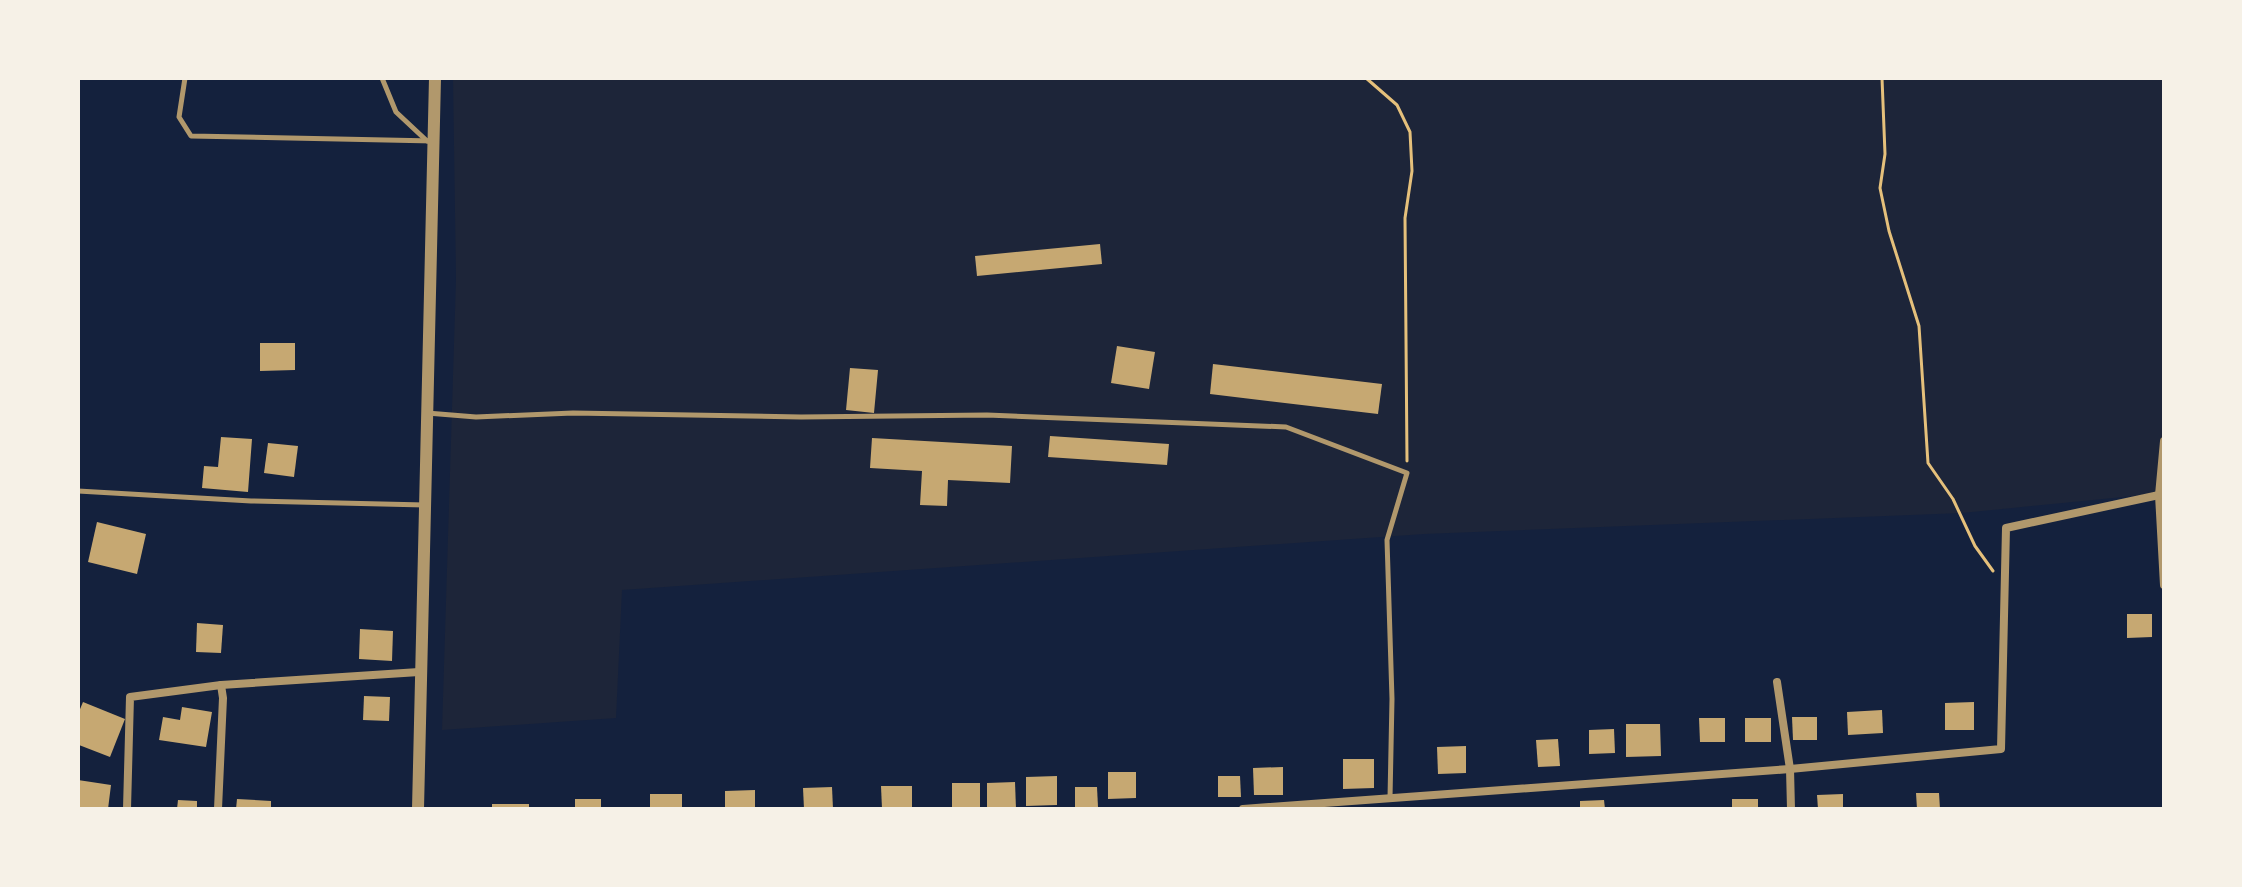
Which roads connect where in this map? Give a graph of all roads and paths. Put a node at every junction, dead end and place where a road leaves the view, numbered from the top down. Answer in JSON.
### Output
{"nodes":[{"id":1,"x":185,"y":78,"type":"edge"},
{"id":2,"x":382,"y":78,"type":"edge"},
{"id":3,"x":435,"y":78,"type":"edge"},
{"id":4,"x":1366,"y":78,"type":"edge"},
{"id":5,"x":1882,"y":78,"type":"edge"},
{"id":6,"x":431,"y":141,"type":"junction"},
{"id":7,"x":426,"y":413,"type":"junction"},
{"id":8,"x":2164,"y":441,"type":"edge"},
{"id":9,"x":1407,"y":473,"type":"junction"},
{"id":10,"x":78,"y":491,"type":"edge"},
{"id":11,"x":2159,"y":495,"type":"junction"},
{"id":12,"x":426,"y":505,"type":"junction"},
{"id":13,"x":2164,"y":585,"type":"edge"},
{"id":14,"x":2005,"y":587,"type":"junction"},
{"id":15,"x":419,"y":672,"type":"junction"},
{"id":16,"x":1777,"y":682,"type":"dead end"},
{"id":17,"x":221,"y":685,"type":"junction"},
{"id":18,"x":1790,"y":769,"type":"junction"},
{"id":19,"x":1390,"y":798,"type":"junction"},
{"id":20,"x":127,"y":809,"type":"edge"},
{"id":21,"x":218,"y":809,"type":"edge"},
{"id":22,"x":418,"y":809,"type":"edge"},
{"id":23,"x":1243,"y":809,"type":"edge"},
{"id":24,"x":1390,"y":809,"type":"edge"},
{"id":25,"x":1791,"y":809,"type":"edge"}],
"edges":[{"from":1,"to":6,"type":"lane"},
{"from":2,"to":6,"type":"lane"},
{"from":3,"to":6,"type":"street"},
{"from":4,"to":9,"type":"path"},
{"from":5,"to":14,"type":"path"},
{"from":6,"to":7,"type":"street"},
{"from":7,"to":9,"type":"lane"},
{"from":7,"to":12,"type":"street"},
{"from":8,"to":11,"type":"street"},
{"from":9,"to":19,"type":"lane"},
{"from":10,"to":12,"type":"lane"},
{"from":11,"to":13,"type":"street"},
{"from":11,"to":14,"type":"street"},
{"from":12,"to":15,"type":"street"},
{"from":14,"to":18,"type":"street"},
{"from":15,"to":17,"type":"street"},
{"from":15,"to":22,"type":"street"},
{"from":16,"to":18,"type":"street"},
{"from":17,"to":20,"type":"street"},
{"from":17,"to":21,"type":"street"},
{"from":18,"to":19,"type":"street"},
{"from":18,"to":25,"type":"street"},
{"from":19,"to":23,"type":"street"},
{"from":19,"to":24,"type":"street"}]}
